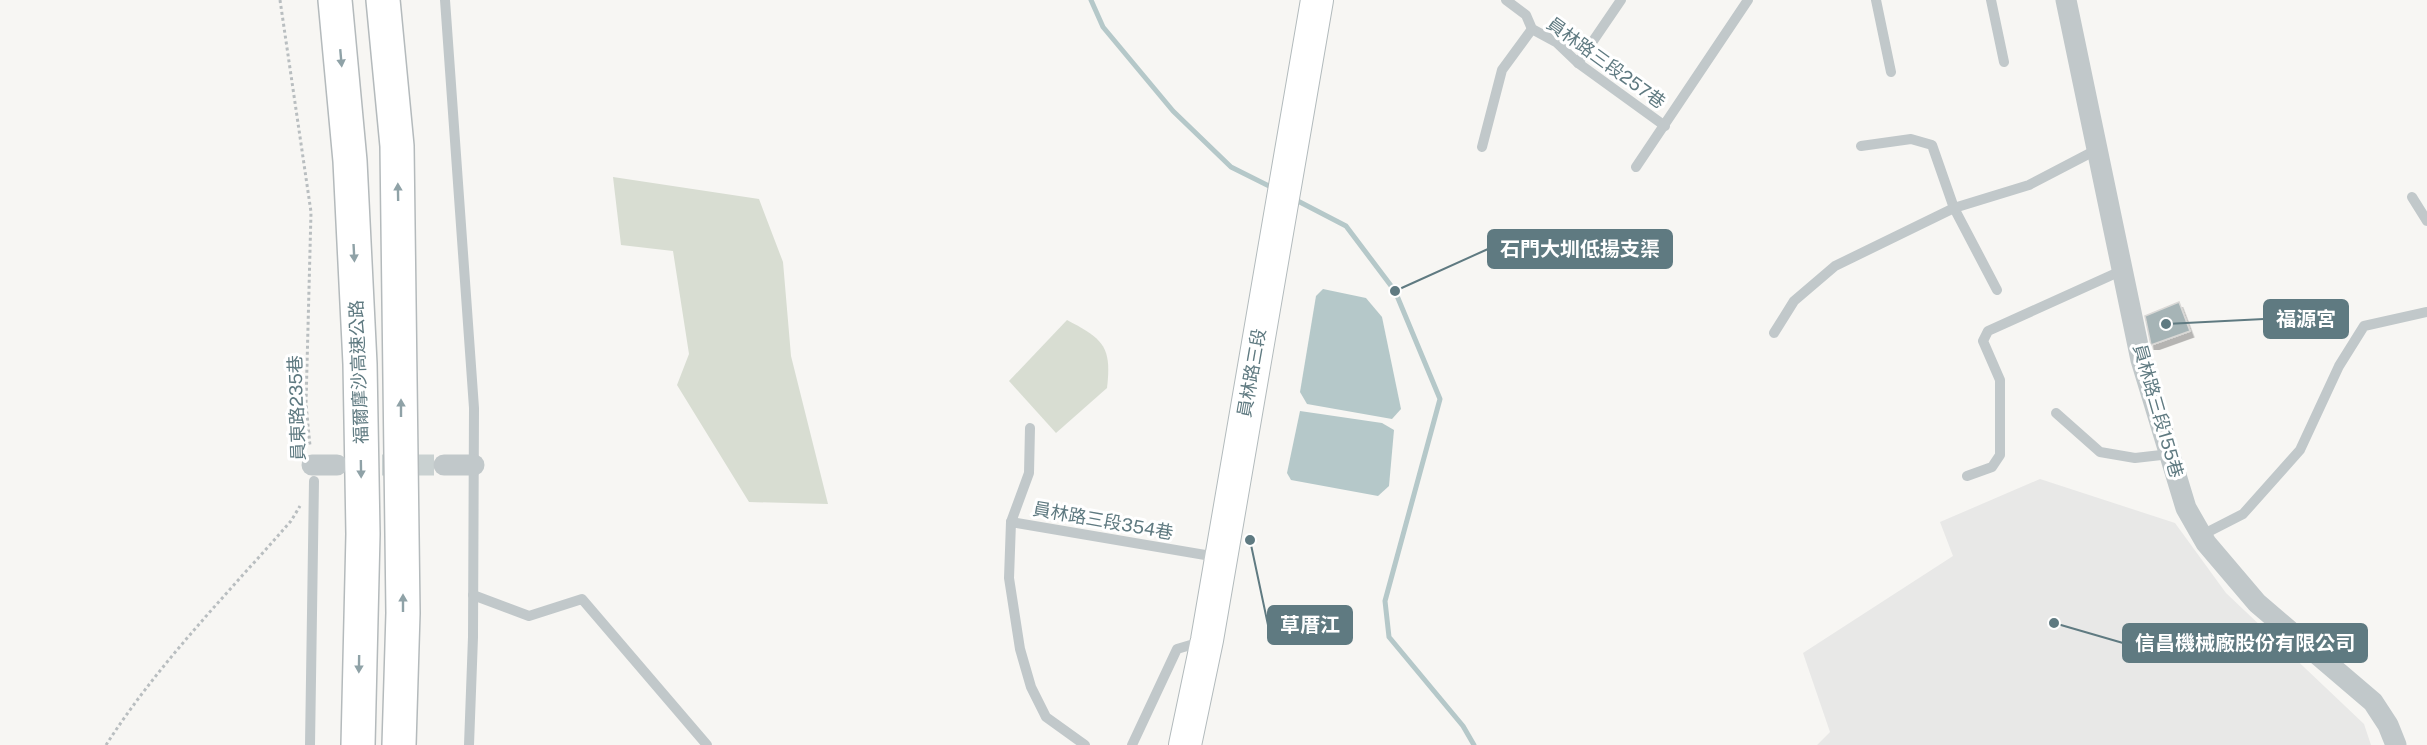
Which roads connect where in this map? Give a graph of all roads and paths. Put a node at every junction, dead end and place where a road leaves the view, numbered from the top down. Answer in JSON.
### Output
{"nodes":[{"id":1,"x":280,"y":0,"type":"edge"},
{"id":2,"x":335,"y":0,"type":"edge"},
{"id":3,"x":383,"y":0,"type":"edge"},
{"id":4,"x":444,"y":0,"type":"edge"},
{"id":5,"x":1317,"y":0,"type":"edge"},
{"id":6,"x":1506,"y":0,"type":"edge"},
{"id":7,"x":1621,"y":0,"type":"edge"},
{"id":8,"x":1748,"y":0,"type":"edge"},
{"id":9,"x":1876,"y":0,"type":"edge"},
{"id":10,"x":1991,"y":0,"type":"edge"},
{"id":11,"x":2066,"y":0,"type":"edge"},
{"id":12,"x":1532,"y":29,"type":"junction"},
{"id":13,"x":2004,"y":62,"type":"dead end"},
{"id":14,"x":1578,"y":63,"type":"junction"},
{"id":15,"x":1891,"y":72,"type":"dead end"},
{"id":16,"x":1665,"y":126,"type":"junction"},
{"id":17,"x":1861,"y":146,"type":"dead end"},
{"id":18,"x":1482,"y":147,"type":"dead end"},
{"id":19,"x":2098,"y":148,"type":"junction"},
{"id":20,"x":1636,"y":167,"type":"dead end"},
{"id":21,"x":2412,"y":197,"type":"dead end"},
{"id":22,"x":1954,"y":207,"type":"junction"},
{"id":23,"x":2427,"y":221,"type":"edge"},
{"id":24,"x":2123,"y":270,"type":"junction"},
{"id":25,"x":1997,"y":290,"type":"dead end"},
{"id":26,"x":2427,"y":312,"type":"edge"},
{"id":27,"x":1774,"y":333,"type":"dead end"},
{"id":28,"x":2056,"y":413,"type":"dead end"},
{"id":29,"x":1030,"y":428,"type":"dead end"},
{"id":30,"x":2170,"y":454,"type":"junction"},
{"id":31,"x":337,"y":465,"type":"tunnel mouth"},
{"id":32,"x":444,"y":465,"type":"tunnel mouth"},
{"id":33,"x":474,"y":465,"type":"junction"},
{"id":34,"x":313,"y":473,"type":"junction"},
{"id":35,"x":1967,"y":476,"type":"dead end"},
{"id":36,"x":1011,"y":522,"type":"junction"},
{"id":37,"x":2202,"y":535,"type":"junction"},
{"id":38,"x":1221,"y":558,"type":"junction"},
{"id":39,"x":473,"y":595,"type":"junction"},
{"id":40,"x":1207,"y":640,"type":"junction"},
{"id":41,"x":106,"y":745,"type":"edge"},
{"id":42,"x":310,"y":745,"type":"edge"},
{"id":43,"x":358,"y":745,"type":"edge"},
{"id":44,"x":399,"y":745,"type":"edge"},
{"id":45,"x":469,"y":745,"type":"edge"},
{"id":46,"x":707,"y":745,"type":"edge"},
{"id":47,"x":1085,"y":745,"type":"edge"},
{"id":48,"x":1132,"y":745,"type":"edge"},
{"id":49,"x":1185,"y":745,"type":"edge"},
{"id":50,"x":2396,"y":745,"type":"edge"}],
"edges":[{"from":1,"to":34,"type":"path","name":"員東路235巷"},
{"from":2,"to":43,"type":"highway","name":"福爾摩沙高速公路","one_way":true},
{"from":44,"to":3,"type":"highway","one_way":true},
{"from":4,"to":33,"type":"lane"},
{"from":5,"to":38,"type":"main road","name":"員林路三段"},
{"from":6,"to":12,"type":"lane","name":"員林路三段257巷"},
{"from":7,"to":14,"type":"lane"},
{"from":8,"to":16,"type":"lane"},
{"from":9,"to":15,"type":"lane"},
{"from":10,"to":13,"type":"lane"},
{"from":11,"to":19,"type":"street","name":"員林路三段155巷"},
{"from":12,"to":14,"type":"lane","name":"員林路三段257巷"},
{"from":12,"to":18,"type":"lane"},
{"from":14,"to":16,"type":"lane","name":"員林路三段257巷"},
{"from":16,"to":20,"type":"lane"},
{"from":17,"to":22,"type":"lane"},
{"from":19,"to":22,"type":"lane"},
{"from":19,"to":24,"type":"street","name":"員林路三段155巷"},
{"from":21,"to":23,"type":"lane"},
{"from":22,"to":25,"type":"lane"},
{"from":22,"to":27,"type":"lane"},
{"from":24,"to":30,"type":"street","name":"員林路三段155巷"},
{"from":24,"to":35,"type":"lane"},
{"from":26,"to":37,"type":"lane"},
{"from":28,"to":30,"type":"lane"},
{"from":29,"to":36,"type":"lane"},
{"from":30,"to":37,"type":"street","name":"員林路三段155巷"},
{"from":31,"to":34,"type":"street"},
{"from":32,"to":33,"type":"street"},
{"from":33,"to":39,"type":"lane"},
{"from":34,"to":41,"type":"path","name":"員東路235巷"},
{"from":34,"to":42,"type":"lane"},
{"from":36,"to":38,"type":"lane","name":"員林路三段354巷"},
{"from":36,"to":47,"type":"lane","name":"員林路三段354巷"},
{"from":37,"to":50,"type":"street","name":"員林路三段155巷"},
{"from":38,"to":40,"type":"main road","name":"員林路三段"},
{"from":39,"to":45,"type":"lane"},
{"from":39,"to":46,"type":"lane"},
{"from":40,"to":48,"type":"lane"},
{"from":40,"to":49,"type":"main road","name":"員林路三段"}]}
